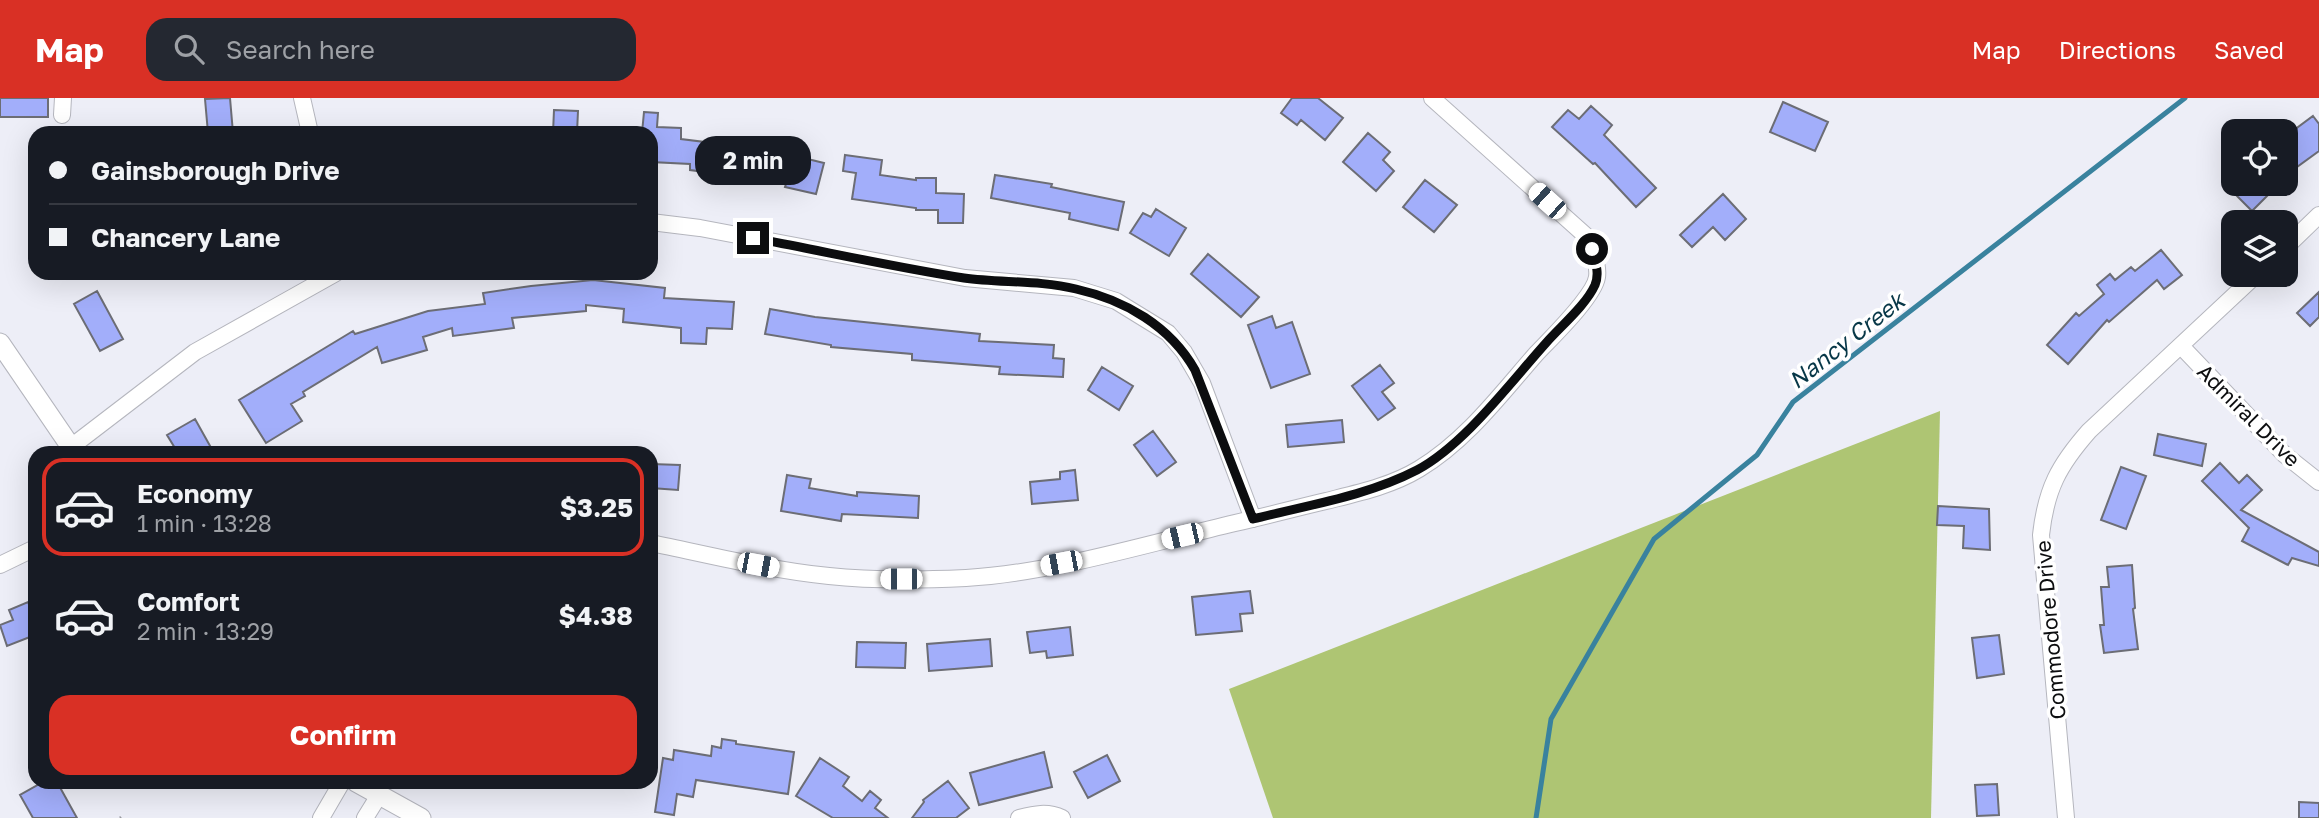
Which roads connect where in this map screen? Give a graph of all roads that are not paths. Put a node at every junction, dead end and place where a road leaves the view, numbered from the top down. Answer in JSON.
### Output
{"nodes":[{"id":1,"x":63,"y":98,"type":"edge"},
{"id":2,"x":302,"y":98,"type":"edge"},
{"id":3,"x":1432,"y":98,"type":"edge"},
{"id":4,"x":62,"y":115,"type":"dead end"},
{"id":5,"x":308,"y":126,"type":"edge"},
{"id":6,"x":2319,"y":215,"type":"edge"},
{"id":7,"x":658,"y":223,"type":"edge"},
{"id":8,"x":2298,"y":235,"type":"edge"},
{"id":9,"x":323,"y":280,"type":"edge"},
{"id":10,"x":2243,"y":287,"type":"edge"},
{"id":11,"x":0,"y":343,"type":"edge"},
{"id":12,"x":2181,"y":346,"type":"junction"},
{"id":13,"x":70,"y":446,"type":"edge"},
{"id":14,"x":78,"y":446,"type":"edge"},
{"id":15,"x":2319,"y":482,"type":"edge"},
{"id":16,"x":1253,"y":519,"type":"junction"},
{"id":17,"x":658,"y":544,"type":"edge"},
{"id":18,"x":28,"y":551,"type":"edge"},
{"id":19,"x":0,"y":565,"type":"edge"},
{"id":20,"x":338,"y":789,"type":"edge"},
{"id":21,"x":366,"y":789,"type":"edge"},
{"id":22,"x":378,"y":797,"type":"junction"},
{"id":23,"x":321,"y":818,"type":"edge"},
{"id":24,"x":365,"y":818,"type":"edge"},
{"id":25,"x":421,"y":818,"type":"edge"},
{"id":26,"x":1019,"y":818,"type":"edge"},
{"id":27,"x":1062,"y":818,"type":"edge"},
{"id":28,"x":2066,"y":818,"type":"edge"}],
"edges":[{"from":1,"to":4,"type":"street"},
{"from":2,"to":5,"type":"street"},
{"from":3,"to":16,"type":"street"},
{"from":6,"to":8,"type":"street"},
{"from":7,"to":16,"type":"street"},
{"from":9,"to":14,"type":"street"},
{"from":10,"to":12,"type":"street","name":"Commodore Drive"},
{"from":11,"to":13,"type":"street"},
{"from":12,"to":15,"type":"street","name":"Admiral Drive"},
{"from":12,"to":28,"type":"street","name":"Commodore Drive"},
{"from":16,"to":17,"type":"street"},
{"from":18,"to":19,"type":"street"},
{"from":20,"to":23,"type":"street"},
{"from":21,"to":22,"type":"street"},
{"from":22,"to":24,"type":"street"},
{"from":22,"to":25,"type":"street"},
{"from":26,"to":27,"type":"street"}]}
